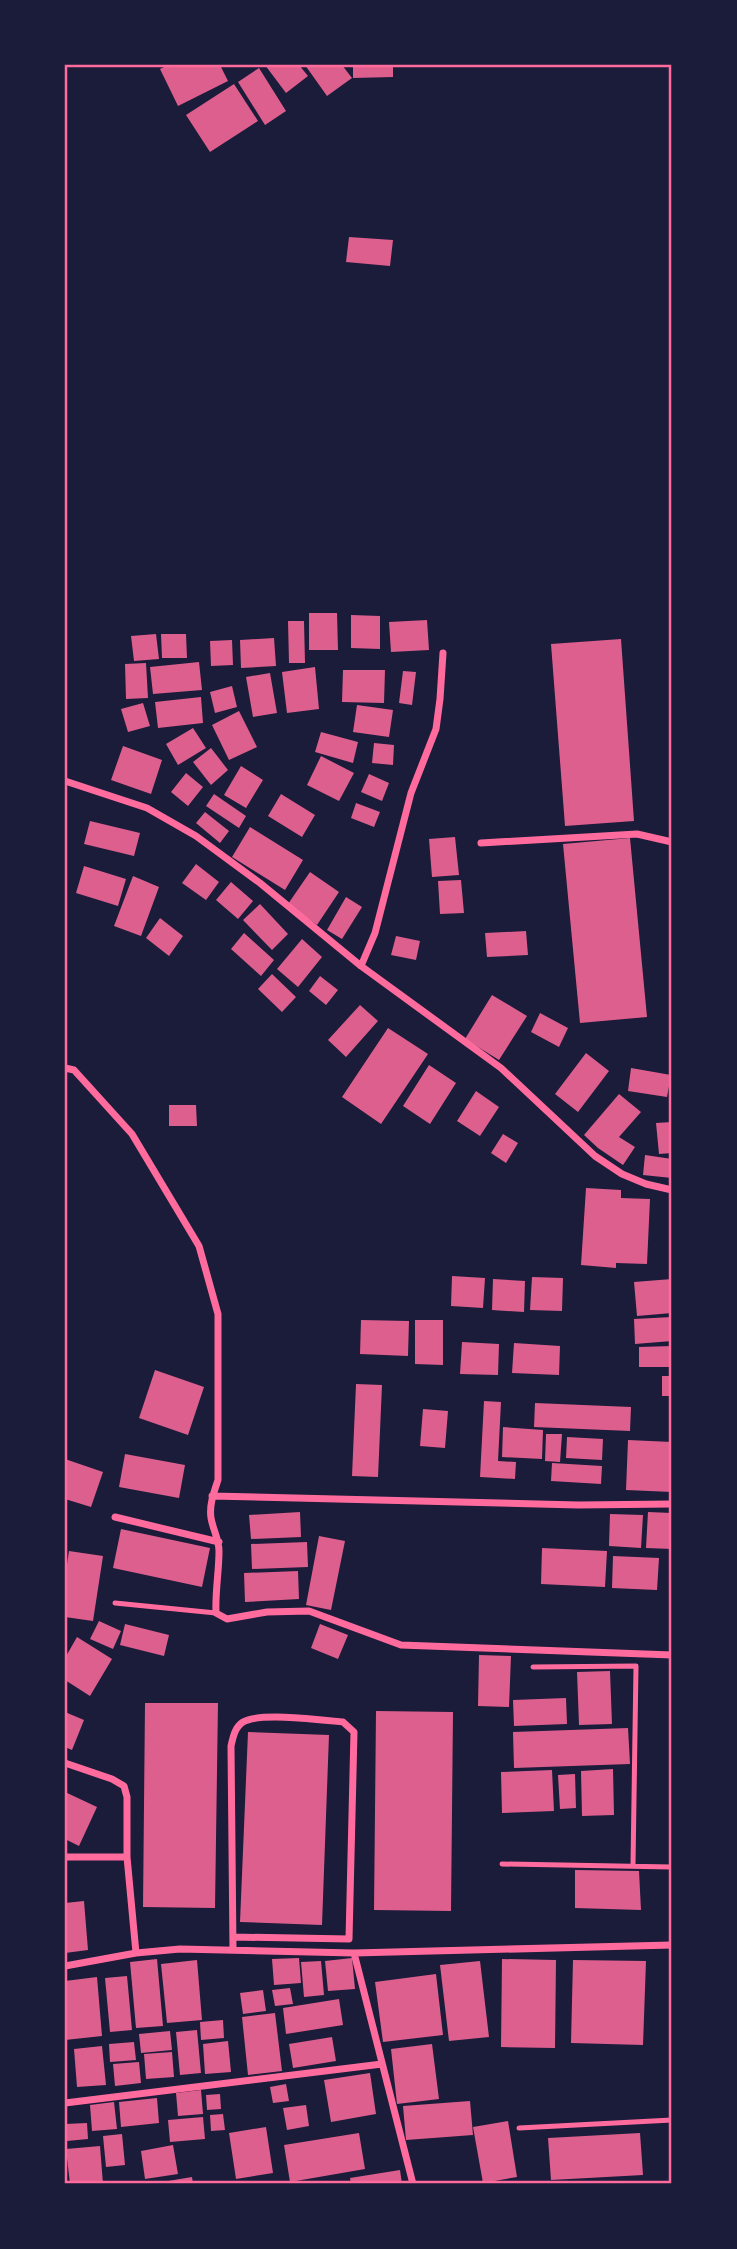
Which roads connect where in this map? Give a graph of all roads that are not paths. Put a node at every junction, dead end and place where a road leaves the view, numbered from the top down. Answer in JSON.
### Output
{"nodes":[{"id":1,"x":443,"y":653,"type":"dead end"},
{"id":2,"x":65,"y":781,"type":"edge"},
{"id":3,"x":672,"y":842,"type":"edge"},
{"id":4,"x":481,"y":843,"type":"dead end"},
{"id":5,"x":361,"y":966,"type":"junction"},
{"id":6,"x":65,"y":1068,"type":"edge"},
{"id":7,"x":672,"y":1190,"type":"edge"},
{"id":8,"x":212,"y":1496,"type":"junction"},
{"id":9,"x":672,"y":1504,"type":"edge"},
{"id":10,"x":115,"y":1517,"type":"dead end"},
{"id":11,"x":219,"y":1542,"type":"junction"},
{"id":12,"x":115,"y":1603,"type":"dead end"},
{"id":13,"x":216,"y":1613,"type":"junction"},
{"id":14,"x":672,"y":1655,"type":"edge"},
{"id":15,"x":533,"y":1667,"type":"dead end"},
{"id":16,"x":65,"y":1763,"type":"edge"},
{"id":17,"x":65,"y":1857,"type":"edge"},
{"id":18,"x":127,"y":1857,"type":"junction"},
{"id":19,"x":502,"y":1864,"type":"dead end"},
{"id":20,"x":633,"y":1865,"type":"junction"},
{"id":21,"x":672,"y":1867,"type":"edge"},
{"id":22,"x":233,"y":1937,"type":"junction"},
{"id":23,"x":672,"y":1945,"type":"edge"},
{"id":24,"x":233,"y":1950,"type":"junction"},
{"id":25,"x":136,"y":1953,"type":"junction"},
{"id":26,"x":354,"y":1953,"type":"junction"},
{"id":27,"x":65,"y":1966,"type":"edge"},
{"id":28,"x":382,"y":2064,"type":"junction"},
{"id":29,"x":65,"y":2103,"type":"edge"},
{"id":30,"x":672,"y":2120,"type":"edge"},
{"id":31,"x":519,"y":2128,"type":"dead end"},
{"id":32,"x":413,"y":2184,"type":"edge"}],
"edges":[{"from":1,"to":5,"type":"street"},
{"from":2,"to":5,"type":"street"},
{"from":3,"to":4,"type":"street"},
{"from":5,"to":7,"type":"street"},
{"from":6,"to":8,"type":"street"},
{"from":8,"to":9,"type":"street"},
{"from":8,"to":11,"type":"street"},
{"from":10,"to":11,"type":"street"},
{"from":11,"to":13,"type":"street"},
{"from":12,"to":13,"type":"lane"},
{"from":13,"to":14,"type":"street"},
{"from":15,"to":20,"type":"lane"},
{"from":16,"to":18,"type":"street"},
{"from":17,"to":18,"type":"street"},
{"from":18,"to":25,"type":"street"},
{"from":19,"to":20,"type":"lane"},
{"from":20,"to":21,"type":"lane"},
{"from":22,"to":22,"type":"street"},
{"from":22,"to":24,"type":"street"},
{"from":23,"to":26,"type":"street"},
{"from":24,"to":25,"type":"street"},
{"from":24,"to":26,"type":"street"},
{"from":25,"to":27,"type":"street"},
{"from":26,"to":28,"type":"street"},
{"from":28,"to":29,"type":"street"},
{"from":28,"to":32,"type":"street"},
{"from":30,"to":31,"type":"lane"}]}
